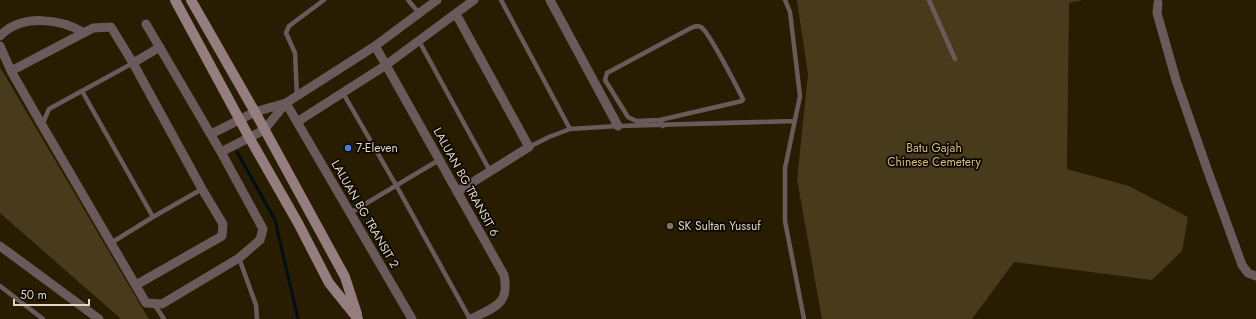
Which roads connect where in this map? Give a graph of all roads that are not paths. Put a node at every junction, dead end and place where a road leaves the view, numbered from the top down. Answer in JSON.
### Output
{"nodes":[{"id":1,"x":175,"y":0,"type":"edge"},
{"id":2,"x":191,"y":0,"type":"edge"},
{"id":3,"x":324,"y":0,"type":"edge"},
{"id":4,"x":408,"y":0,"type":"edge"},
{"id":5,"x":437,"y":0,"type":"edge"},
{"id":6,"x":474,"y":0,"type":"edge"},
{"id":7,"x":501,"y":0,"type":"edge"},
{"id":8,"x":550,"y":0,"type":"edge"},
{"id":9,"x":785,"y":0,"type":"edge"},
{"id":10,"x":929,"y":0,"type":"edge"},
{"id":11,"x":1159,"y":2,"type":"edge"},
{"id":12,"x":419,"y":13,"type":"junction"},
{"id":13,"x":456,"y":14,"type":"junction"},
{"id":14,"x":146,"y":24,"type":"dead end"},
{"id":15,"x":84,"y":33,"type":"junction"},
{"id":16,"x":0,"y":36,"type":"edge"},
{"id":17,"x":418,"y":41,"type":"junction"},
{"id":18,"x":0,"y":46,"type":"edge"},
{"id":19,"x":375,"y":46,"type":"junction"},
{"id":20,"x":160,"y":48,"type":"junction"},
{"id":21,"x":955,"y":59,"type":"dead end"},
{"id":22,"x":133,"y":63,"type":"junction"},
{"id":23,"x":386,"y":65,"type":"junction"},
{"id":24,"x":11,"y":71,"type":"junction"},
{"id":25,"x":82,"y":91,"type":"junction"},
{"id":26,"x":343,"y":93,"type":"junction"},
{"id":27,"x":296,"y":96,"type":"junction"},
{"id":28,"x":286,"y":103,"type":"junction"},
{"id":29,"x":255,"y":112,"type":"junction"},
{"id":30,"x":240,"y":119,"type":"junction"},
{"id":31,"x":660,"y":120,"type":"junction"},
{"id":32,"x":795,"y":121,"type":"junction"},
{"id":33,"x":297,"y":122,"type":"junction"},
{"id":34,"x":42,"y":125,"type":"junction"},
{"id":35,"x":618,"y":126,"type":"junction"},
{"id":36,"x":663,"y":126,"type":"junction"},
{"id":37,"x":570,"y":129,"type":"junction"},
{"id":38,"x":264,"y":130,"type":"junction"},
{"id":39,"x":211,"y":134,"type":"junction"},
{"id":40,"x":249,"y":138,"type":"junction"},
{"id":41,"x":529,"y":147,"type":"junction"},
{"id":42,"x":221,"y":152,"type":"junction"},
{"id":43,"x":440,"y":160,"type":"junction"},
{"id":44,"x":490,"y":171,"type":"junction"},
{"id":45,"x":396,"y":185,"type":"junction"},
{"id":46,"x":202,"y":189,"type":"junction"},
{"id":47,"x":457,"y":192,"type":"junction"},
{"id":48,"x":350,"y":213,"type":"junction"},
{"id":49,"x":153,"y":217,"type":"junction"},
{"id":50,"x":111,"y":243,"type":"junction"},
{"id":51,"x":0,"y":246,"type":"edge"},
{"id":52,"x":239,"y":258,"type":"junction"},
{"id":53,"x":1256,"y":276,"type":"edge"},
{"id":54,"x":0,"y":286,"type":"edge"},
{"id":55,"x":136,"y":286,"type":"junction"},
{"id":56,"x":153,"y":303,"type":"junction"},
{"id":57,"x":43,"y":319,"type":"edge"},
{"id":58,"x":99,"y":319,"type":"edge"},
{"id":59,"x":164,"y":319,"type":"edge"},
{"id":60,"x":257,"y":319,"type":"edge"},
{"id":61,"x":358,"y":319,"type":"edge"},
{"id":62,"x":412,"y":319,"type":"edge"},
{"id":63,"x":471,"y":319,"type":"edge"},
{"id":64,"x":804,"y":319,"type":"edge"}],
"edges":[{"from":1,"to":30,"type":"main road"},
{"from":2,"to":29,"type":"main road"},
{"from":3,"to":27,"type":"lane"},
{"from":4,"to":12,"type":"lane"},
{"from":5,"to":12,"type":"street"},
{"from":6,"to":13,"type":"street"},
{"from":7,"to":37,"type":"lane"},
{"from":8,"to":35,"type":"street"},
{"from":9,"to":32,"type":"lane"},
{"from":10,"to":21,"type":"lane"},
{"from":11,"to":53,"type":"street"},
{"from":12,"to":19,"type":"street"},
{"from":13,"to":17,"type":"street"},
{"from":13,"to":41,"type":"street"},
{"from":14,"to":20,"type":"street"},
{"from":15,"to":16,"type":"street"},
{"from":15,"to":22,"type":"street"},
{"from":15,"to":24,"type":"street"},
{"from":17,"to":23,"type":"street"},
{"from":17,"to":44,"type":"lane"},
{"from":18,"to":24,"type":"street"},
{"from":19,"to":23,"type":"street","name":"LALUAN BG TRANSIT 6"},
{"from":19,"to":27,"type":"street"},
{"from":20,"to":22,"type":"street"},
{"from":20,"to":39,"type":"street"},
{"from":22,"to":25,"type":"lane"},
{"from":22,"to":46,"type":"street"},
{"from":23,"to":26,"type":"street"},
{"from":23,"to":43,"type":"street","name":"LALUAN BG TRANSIT 6"},
{"from":24,"to":34,"type":"street"},
{"from":25,"to":34,"type":"lane"},
{"from":25,"to":49,"type":"lane"},
{"from":26,"to":33,"type":"street"},
{"from":26,"to":45,"type":"lane"},
{"from":27,"to":28,"type":"street"},
{"from":28,"to":29,"type":"street"},
{"from":28,"to":33,"type":"street","name":"LALUAN BG TRANSIT 2"},
{"from":28,"to":38,"type":"street"},
{"from":29,"to":30,"type":"street"},
{"from":29,"to":38,"type":"main road"},
{"from":30,"to":39,"type":"street"},
{"from":30,"to":40,"type":"main road"},
{"from":31,"to":31,"type":"lane"},
{"from":31,"to":36,"type":"lane"},
{"from":32,"to":36,"type":"lane"},
{"from":32,"to":64,"type":"lane"},
{"from":33,"to":48,"type":"street","name":"LALUAN BG TRANSIT 2"},
{"from":34,"to":50,"type":"street"},
{"from":35,"to":36,"type":"lane"},
{"from":35,"to":37,"type":"lane"},
{"from":37,"to":41,"type":"lane"},
{"from":38,"to":40,"type":"street"},
{"from":38,"to":61,"type":"main road"},
{"from":39,"to":42,"type":"street"},
{"from":40,"to":42,"type":"street"},
{"from":40,"to":61,"type":"main road"},
{"from":41,"to":44,"type":"street"},
{"from":42,"to":52,"type":"street"},
{"from":43,"to":45,"type":"lane"},
{"from":43,"to":47,"type":"street","name":"LALUAN BG TRANSIT 6"},
{"from":44,"to":47,"type":"street"},
{"from":45,"to":48,"type":"lane"},
{"from":45,"to":63,"type":"lane"},
{"from":46,"to":49,"type":"lane"},
{"from":46,"to":55,"type":"street"},
{"from":47,"to":63,"type":"street","name":"LALUAN BG TRANSIT 6"},
{"from":48,"to":62,"type":"street","name":"LALUAN BG TRANSIT 2"},
{"from":49,"to":50,"type":"lane"},
{"from":50,"to":55,"type":"street"},
{"from":51,"to":58,"type":"street"},
{"from":52,"to":56,"type":"street"},
{"from":52,"to":60,"type":"lane"},
{"from":54,"to":57,"type":"lane"},
{"from":55,"to":56,"type":"street"},
{"from":56,"to":59,"type":"lane"}]}
